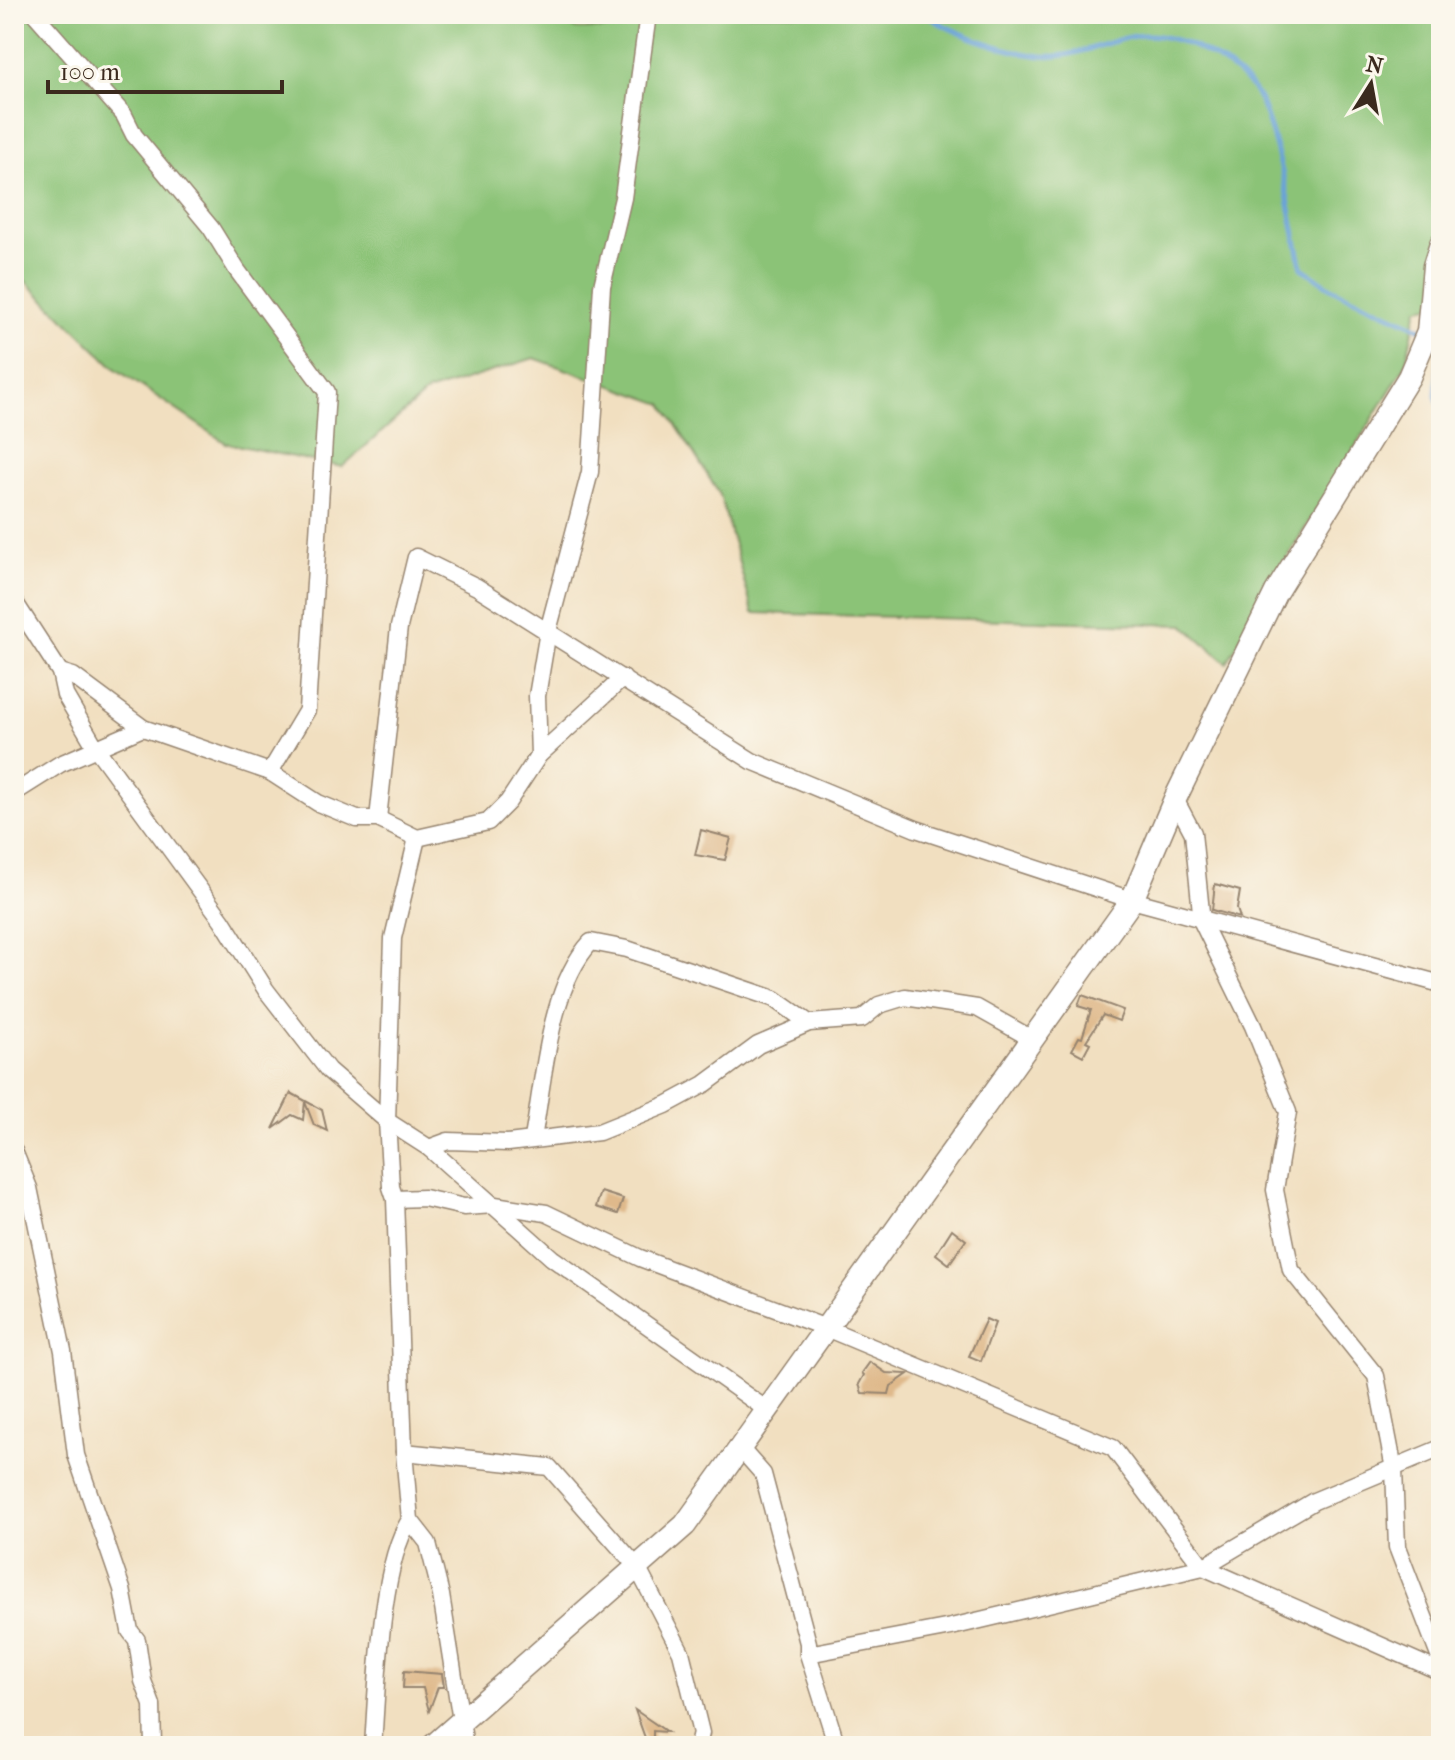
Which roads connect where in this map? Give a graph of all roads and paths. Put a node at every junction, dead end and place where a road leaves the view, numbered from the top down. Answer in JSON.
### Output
{"nodes":[{"id":1,"x":35,"y":14,"type":"edge"},
{"id":2,"x":648,"y":14,"type":"edge"},
{"id":3,"x":1441,"y":244,"type":"edge"},
{"id":4,"x":14,"y":601,"type":"edge"},
{"id":5,"x":548,"y":631,"type":"junction"},
{"id":6,"x":60,"y":672,"type":"junction"},
{"id":7,"x":623,"y":678,"type":"junction"},
{"id":8,"x":143,"y":728,"type":"junction"},
{"id":9,"x":96,"y":748,"type":"junction"},
{"id":10,"x":539,"y":755,"type":"junction"},
{"id":11,"x":270,"y":772,"type":"junction"},
{"id":12,"x":14,"y":793,"type":"edge"},
{"id":13,"x":1175,"y":799,"type":"junction"},
{"id":14,"x":378,"y":819,"type":"junction"},
{"id":15,"x":417,"y":838,"type":"junction"},
{"id":16,"x":1132,"y":900,"type":"junction"},
{"id":17,"x":1202,"y":922,"type":"junction"},
{"id":18,"x":1441,"y":984,"type":"edge"},
{"id":19,"x":809,"y":1023,"type":"junction"},
{"id":20,"x":1032,"y":1039,"type":"junction"},
{"id":21,"x":387,"y":1121,"type":"junction"},
{"id":22,"x":533,"y":1138,"type":"junction"},
{"id":23,"x":429,"y":1148,"type":"junction"},
{"id":24,"x":14,"y":1151,"type":"edge"},
{"id":25,"x":395,"y":1199,"type":"junction"},
{"id":26,"x":495,"y":1205,"type":"junction"},
{"id":27,"x":826,"y":1328,"type":"junction"},
{"id":28,"x":767,"y":1410,"type":"junction"},
{"id":29,"x":740,"y":1448,"type":"junction"},
{"id":30,"x":1441,"y":1448,"type":"edge"},
{"id":31,"x":404,"y":1452,"type":"junction"},
{"id":32,"x":1394,"y":1469,"type":"junction"},
{"id":33,"x":410,"y":1520,"type":"junction"},
{"id":34,"x":637,"y":1567,"type":"junction"},
{"id":35,"x":1203,"y":1567,"type":"junction"},
{"id":36,"x":808,"y":1654,"type":"junction"},
{"id":37,"x":1441,"y":1661,"type":"edge"},
{"id":38,"x":1441,"y":1672,"type":"edge"},
{"id":39,"x":462,"y":1721,"type":"junction"},
{"id":40,"x":153,"y":1746,"type":"edge"},
{"id":41,"x":373,"y":1746,"type":"edge"},
{"id":42,"x":433,"y":1746,"type":"edge"},
{"id":43,"x":465,"y":1746,"type":"edge"},
{"id":44,"x":698,"y":1746,"type":"edge"},
{"id":45,"x":837,"y":1746,"type":"edge"}],
"edges":[{"from":1,"to":11,"type":"street"},
{"from":2,"to":5,"type":"street"},
{"from":3,"to":13,"type":"main road"},
{"from":4,"to":6,"type":"street"},
{"from":5,"to":7,"type":"street"},
{"from":5,"to":10,"type":"street"},
{"from":5,"to":14,"type":"street"},
{"from":6,"to":8,"type":"street"},
{"from":6,"to":9,"type":"street"},
{"from":7,"to":10,"type":"street"},
{"from":7,"to":16,"type":"street"},
{"from":8,"to":9,"type":"street"},
{"from":8,"to":11,"type":"street"},
{"from":9,"to":12,"type":"street"},
{"from":9,"to":21,"type":"street"},
{"from":10,"to":15,"type":"street"},
{"from":11,"to":14,"type":"street"},
{"from":13,"to":16,"type":"main road"},
{"from":13,"to":17,"type":"street"},
{"from":14,"to":15,"type":"street"},
{"from":15,"to":21,"type":"street"},
{"from":16,"to":17,"type":"street"},
{"from":16,"to":20,"type":"main road"},
{"from":17,"to":18,"type":"street"},
{"from":17,"to":32,"type":"street"},
{"from":19,"to":20,"type":"street"},
{"from":19,"to":22,"type":"street"},
{"from":19,"to":22,"type":"street"},
{"from":20,"to":27,"type":"main road"},
{"from":21,"to":23,"type":"street"},
{"from":21,"to":25,"type":"street"},
{"from":22,"to":23,"type":"street"},
{"from":23,"to":26,"type":"street"},
{"from":24,"to":40,"type":"street"},
{"from":25,"to":26,"type":"street"},
{"from":25,"to":31,"type":"street"},
{"from":26,"to":27,"type":"street"},
{"from":26,"to":28,"type":"street"},
{"from":27,"to":28,"type":"main road"},
{"from":27,"to":35,"type":"street"},
{"from":28,"to":29,"type":"main road"},
{"from":29,"to":34,"type":"main road"},
{"from":29,"to":36,"type":"street"},
{"from":30,"to":32,"type":"street"},
{"from":31,"to":33,"type":"street"},
{"from":31,"to":34,"type":"street"},
{"from":32,"to":35,"type":"street"},
{"from":32,"to":37,"type":"street"},
{"from":33,"to":39,"type":"street"},
{"from":33,"to":41,"type":"street"},
{"from":34,"to":39,"type":"main road"},
{"from":34,"to":44,"type":"street"},
{"from":35,"to":36,"type":"street"},
{"from":35,"to":38,"type":"street"},
{"from":36,"to":45,"type":"street"},
{"from":39,"to":42,"type":"main road"},
{"from":39,"to":43,"type":"street"}]}
